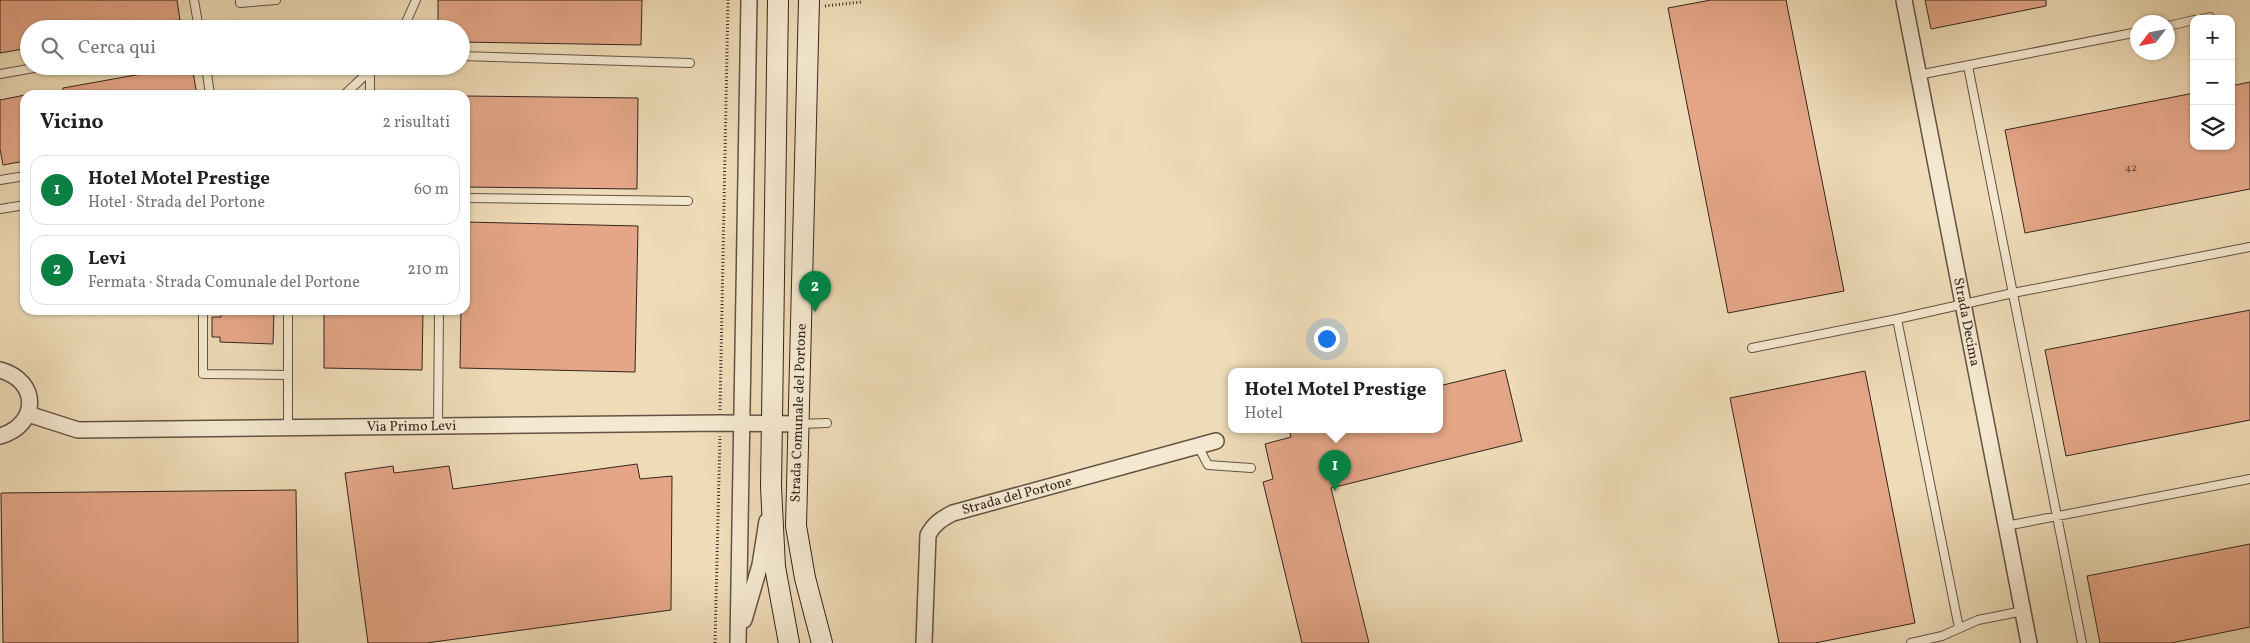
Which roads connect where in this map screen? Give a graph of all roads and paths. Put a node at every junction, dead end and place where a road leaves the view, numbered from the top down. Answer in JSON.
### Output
{"nodes":[{"id":1,"x":194,"y":0,"type":"edge"},
{"id":2,"x":240,"y":0,"type":"edge"},
{"id":3,"x":276,"y":0,"type":"edge"},
{"id":4,"x":416,"y":0,"type":"edge"},
{"id":5,"x":728,"y":0,"type":"edge"},
{"id":6,"x":749,"y":0,"type":"edge"},
{"id":7,"x":778,"y":0,"type":"edge"},
{"id":8,"x":809,"y":0,"type":"edge"},
{"id":9,"x":1904,"y":0,"type":"edge"},
{"id":10,"x":860,"y":2,"type":"dead end"},
{"id":11,"x":835,"y":6,"type":"dead end"},
{"id":12,"x":197,"y":20,"type":"edge"},
{"id":13,"x":407,"y":20,"type":"edge"},
{"id":14,"x":2190,"y":21,"type":"edge"},
{"id":15,"x":2175,"y":24,"type":"edge"},
{"id":16,"x":2130,"y":34,"type":"edge"},
{"id":17,"x":470,"y":56,"type":"edge"},
{"id":18,"x":690,"y":63,"type":"dead end"},
{"id":19,"x":1968,"y":66,"type":"junction"},
{"id":20,"x":20,"y":70,"type":"edge"},
{"id":21,"x":0,"y":74,"type":"edge"},
{"id":22,"x":207,"y":75,"type":"edge"},
{"id":23,"x":366,"y":75,"type":"edge"},
{"id":24,"x":372,"y":75,"type":"edge"},
{"id":25,"x":1918,"y":75,"type":"junction"},
{"id":26,"x":209,"y":90,"type":"edge"},
{"id":27,"x":349,"y":90,"type":"edge"},
{"id":28,"x":370,"y":90,"type":"edge"},
{"id":29,"x":20,"y":177,"type":"edge"},
{"id":30,"x":0,"y":180,"type":"edge"},
{"id":31,"x":470,"y":198,"type":"edge"},
{"id":32,"x":688,"y":201,"type":"dead end"},
{"id":33,"x":20,"y":206,"type":"edge"},
{"id":34,"x":0,"y":210,"type":"edge"},
{"id":35,"x":2250,"y":247,"type":"edge"},
{"id":36,"x":2013,"y":293,"type":"junction"},
{"id":37,"x":1962,"y":304,"type":"junction"},
{"id":38,"x":203,"y":315,"type":"edge"},
{"id":39,"x":288,"y":315,"type":"edge"},
{"id":40,"x":438,"y":315,"type":"edge"},
{"id":41,"x":1896,"y":319,"type":"junction"},
{"id":42,"x":1752,"y":348,"type":"dead end"},
{"id":43,"x":0,"y":370,"type":"edge"},
{"id":44,"x":288,"y":376,"type":"junction"},
{"id":45,"x":28,"y":414,"type":"junction"},
{"id":46,"x":720,"y":423,"type":"junction"},
{"id":47,"x":742,"y":423,"type":"junction"},
{"id":48,"x":827,"y":423,"type":"dead end"},
{"id":49,"x":772,"y":424,"type":"junction"},
{"id":50,"x":799,"y":424,"type":"junction"},
{"id":51,"x":438,"y":426,"type":"junction"},
{"id":52,"x":288,"y":428,"type":"junction"},
{"id":53,"x":0,"y":436,"type":"edge"},
{"id":54,"x":1216,"y":441,"type":"dead end"},
{"id":55,"x":1198,"y":446,"type":"junction"},
{"id":56,"x":1250,"y":468,"type":"dead end"},
{"id":57,"x":2250,"y":480,"type":"edge"},
{"id":58,"x":771,"y":487,"type":"junction"},
{"id":59,"x":2056,"y":517,"type":"junction"},
{"id":60,"x":2006,"y":526,"type":"junction"},
{"id":61,"x":2023,"y":611,"type":"junction"},
{"id":62,"x":1959,"y":628,"type":"junction"},
{"id":63,"x":715,"y":643,"type":"edge"},
{"id":64,"x":738,"y":643,"type":"edge"},
{"id":65,"x":789,"y":643,"type":"edge"},
{"id":66,"x":822,"y":643,"type":"edge"},
{"id":67,"x":924,"y":643,"type":"edge"},
{"id":68,"x":1911,"y":643,"type":"edge"},
{"id":69,"x":2029,"y":643,"type":"edge"},
{"id":70,"x":2082,"y":643,"type":"edge"}],
"edges":[{"from":1,"to":12,"type":"lane"},
{"from":2,"to":3,"type":"lane"},
{"from":4,"to":13,"type":"lane"},
{"from":5,"to":46,"type":"path"},
{"from":6,"to":47,"type":"street","name":"Strada Comunale del Portone"},
{"from":7,"to":49,"type":"street","name":"Strada Comunale del Portone"},
{"from":8,"to":50,"type":"street","name":"Strada Comunale del Portone"},
{"from":9,"to":25,"type":"street","name":"Strada Decima"},
{"from":10,"to":11,"type":"path"},
{"from":14,"to":15,"type":"lane"},
{"from":16,"to":19,"type":"lane"},
{"from":17,"to":18,"type":"lane"},
{"from":19,"to":25,"type":"lane"},
{"from":19,"to":36,"type":"lane"},
{"from":20,"to":21,"type":"lane"},
{"from":22,"to":26,"type":"lane"},
{"from":23,"to":27,"type":"lane"},
{"from":24,"to":28,"type":"lane"},
{"from":25,"to":37,"type":"street","name":"Strada Decima"},
{"from":29,"to":30,"type":"lane"},
{"from":31,"to":32,"type":"lane"},
{"from":33,"to":34,"type":"lane"},
{"from":35,"to":36,"type":"lane"},
{"from":36,"to":37,"type":"lane"},
{"from":36,"to":59,"type":"lane"},
{"from":37,"to":41,"type":"lane"},
{"from":37,"to":60,"type":"street","name":"Strada Decima"},
{"from":38,"to":44,"type":"lane"},
{"from":39,"to":44,"type":"lane"},
{"from":40,"to":51,"type":"lane"},
{"from":41,"to":42,"type":"lane"},
{"from":41,"to":62,"type":"lane"},
{"from":43,"to":45,"type":"street"},
{"from":44,"to":52,"type":"lane"},
{"from":45,"to":52,"type":"street","name":"Via Primo Levi"},
{"from":45,"to":53,"type":"street"},
{"from":46,"to":47,"type":"street","name":"Via Primo Levi"},
{"from":46,"to":51,"type":"street","name":"Via Primo Levi"},
{"from":46,"to":63,"type":"path"},
{"from":47,"to":49,"type":"street","name":"Via Primo Levi"},
{"from":47,"to":64,"type":"street","name":"Strada Comunale del Portone"},
{"from":48,"to":50,"type":"lane"},
{"from":49,"to":50,"type":"street","name":"Via Primo Levi"},
{"from":49,"to":58,"type":"street","name":"Strada Comunale del Portone"},
{"from":50,"to":66,"type":"street","name":"Strada Comunale del Portone"},
{"from":51,"to":52,"type":"street","name":"Via Primo Levi"},
{"from":54,"to":55,"type":"street","name":"Strada del Portone"},
{"from":55,"to":56,"type":"lane"},
{"from":55,"to":67,"type":"street","name":"Strada del Portone"},
{"from":57,"to":59,"type":"lane"},
{"from":58,"to":64,"type":"street","name":"Strada Comunale del Portone"},
{"from":58,"to":65,"type":"street","name":"Strada Comunale del Portone"},
{"from":59,"to":60,"type":"lane"},
{"from":59,"to":70,"type":"lane"},
{"from":60,"to":61,"type":"street","name":"Strada Decima"},
{"from":61,"to":62,"type":"lane"},
{"from":61,"to":69,"type":"street","name":"Strada Decima"},
{"from":62,"to":68,"type":"lane"}]}
